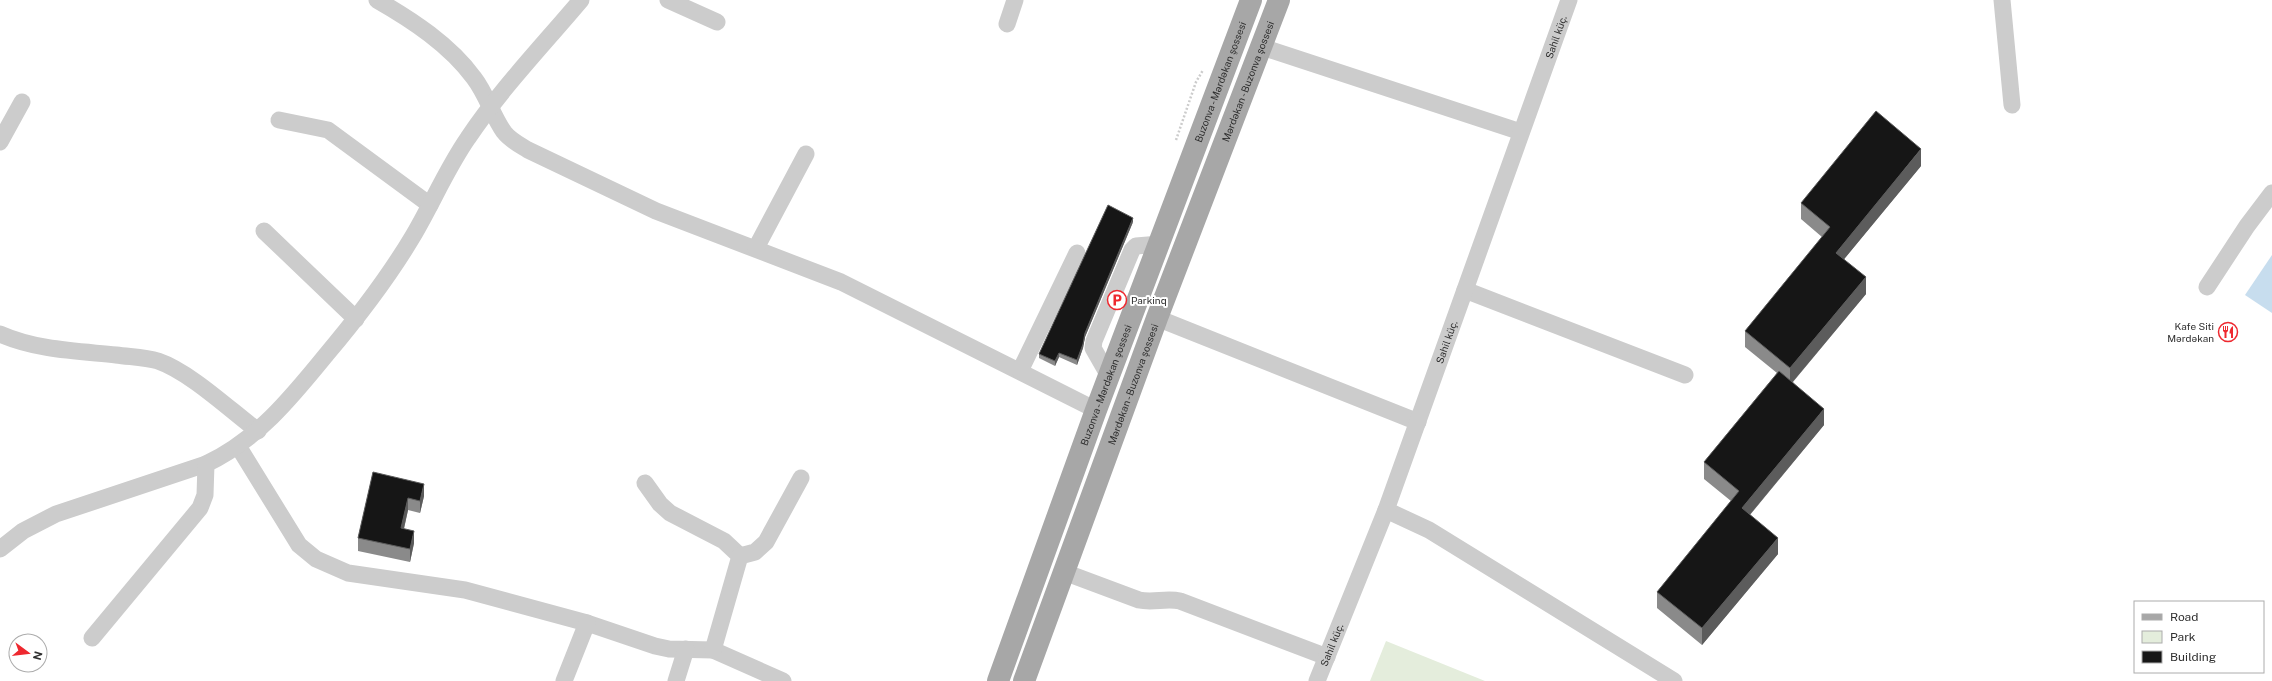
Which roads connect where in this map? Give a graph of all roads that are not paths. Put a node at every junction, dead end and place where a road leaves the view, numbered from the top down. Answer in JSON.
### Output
{"nodes":[{"id":1,"x":377,"y":0,"type":"edge"},
{"id":2,"x":581,"y":0,"type":"edge"},
{"id":3,"x":668,"y":0,"type":"edge"},
{"id":4,"x":1015,"y":0,"type":"edge"},
{"id":5,"x":1251,"y":0,"type":"edge"},
{"id":6,"x":1279,"y":0,"type":"edge"},
{"id":7,"x":1569,"y":0,"type":"edge"},
{"id":8,"x":2002,"y":0,"type":"edge"},
{"id":9,"x":716,"y":22,"type":"dead end"},
{"id":10,"x":1007,"y":24,"type":"dead end"},
{"id":11,"x":1262,"y":47,"type":"junction"},
{"id":12,"x":22,"y":102,"type":"dead end"},
{"id":13,"x":2012,"y":105,"type":"dead end"},
{"id":14,"x":492,"y":107,"type":"junction"},
{"id":15,"x":279,"y":120,"type":"dead end"},
{"id":16,"x":1520,"y":132,"type":"junction"},
{"id":17,"x":0,"y":142,"type":"edge"},
{"id":18,"x":806,"y":154,"type":"dead end"},
{"id":19,"x":2272,"y":193,"type":"edge"},
{"id":20,"x":430,"y":205,"type":"junction"},
{"id":21,"x":264,"y":231,"type":"dead end"},
{"id":22,"x":756,"y":248,"type":"junction"},
{"id":23,"x":1077,"y":253,"type":"dead end"},
{"id":24,"x":2207,"y":287,"type":"dead end"},
{"id":25,"x":1465,"y":290,"type":"junction"},
{"id":26,"x":1158,"y":318,"type":"junction"},
{"id":27,"x":356,"y":319,"type":"junction"},
{"id":28,"x":0,"y":334,"type":"edge"},
{"id":29,"x":1020,"y":371,"type":"junction"},
{"id":30,"x":1685,"y":375,"type":"dead end"},
{"id":31,"x":1096,"y":410,"type":"junction"},
{"id":32,"x":1418,"y":422,"type":"junction"},
{"id":33,"x":258,"y":431,"type":"junction"},
{"id":34,"x":238,"y":446,"type":"junction"},
{"id":35,"x":206,"y":464,"type":"junction"},
{"id":36,"x":801,"y":478,"type":"dead end"},
{"id":37,"x":645,"y":483,"type":"dead end"},
{"id":38,"x":1386,"y":510,"type":"junction"},
{"id":39,"x":0,"y":549,"type":"edge"},
{"id":40,"x":740,"y":556,"type":"junction"},
{"id":41,"x":1064,"y":572,"type":"junction"},
{"id":42,"x":587,"y":623,"type":"junction"},
{"id":43,"x":92,"y":638,"type":"dead end"},
{"id":44,"x":686,"y":649,"type":"junction"},
{"id":45,"x":713,"y":650,"type":"junction"},
{"id":46,"x":1327,"y":657,"type":"junction"},
{"id":47,"x":564,"y":681,"type":"edge"},
{"id":48,"x":676,"y":681,"type":"edge"},
{"id":49,"x":783,"y":681,"type":"edge"},
{"id":50,"x":998,"y":681,"type":"edge"},
{"id":51,"x":1024,"y":681,"type":"edge"},
{"id":52,"x":1317,"y":681,"type":"edge"},
{"id":53,"x":1674,"y":681,"type":"edge"}],
"edges":[{"from":1,"to":14,"type":"street"},
{"from":2,"to":14,"type":"street"},
{"from":3,"to":9,"type":"street"},
{"from":4,"to":10,"type":"street"},
{"from":5,"to":31,"type":"main road","name":"Buzonva - Mərdəkan şossesi"},
{"from":6,"to":11,"type":"main road","name":"Mərdəkan - Buzonva şossesi"},
{"from":7,"to":16,"type":"street","name":"Sahil küç."},
{"from":8,"to":13,"type":"street"},
{"from":11,"to":16,"type":"street"},
{"from":11,"to":26,"type":"main road","name":"Mərdəkan - Buzonva şossesi"},
{"from":12,"to":17,"type":"street"},
{"from":14,"to":20,"type":"street"},
{"from":14,"to":22,"type":"street"},
{"from":15,"to":20,"type":"street"},
{"from":16,"to":25,"type":"street","name":"Sahil küç."},
{"from":18,"to":22,"type":"street"},
{"from":19,"to":24,"type":"street"},
{"from":20,"to":27,"type":"street"},
{"from":21,"to":27,"type":"street"},
{"from":22,"to":29,"type":"street"},
{"from":23,"to":29,"type":"street"},
{"from":25,"to":30,"type":"street"},
{"from":25,"to":32,"type":"street","name":"Sahil küç."},
{"from":26,"to":32,"type":"street"},
{"from":26,"to":41,"type":"main road","name":"Mərdəkan - Buzonva şossesi"},
{"from":27,"to":33,"type":"street"},
{"from":28,"to":33,"type":"street"},
{"from":29,"to":31,"type":"street"},
{"from":31,"to":50,"type":"main road","name":"Buzonva - Mərdəkan şossesi"},
{"from":32,"to":38,"type":"street","name":"Sahil küç."},
{"from":33,"to":34,"type":"street"},
{"from":34,"to":35,"type":"street"},
{"from":34,"to":42,"type":"street"},
{"from":35,"to":39,"type":"street"},
{"from":35,"to":43,"type":"street"},
{"from":36,"to":40,"type":"street"},
{"from":37,"to":40,"type":"street"},
{"from":38,"to":46,"type":"street","name":"Sahil küç."},
{"from":38,"to":53,"type":"street"},
{"from":40,"to":45,"type":"street"},
{"from":41,"to":46,"type":"street"},
{"from":41,"to":51,"type":"main road","name":"Mərdəkan - Buzonva şossesi"},
{"from":42,"to":44,"type":"street"},
{"from":42,"to":47,"type":"street"},
{"from":44,"to":45,"type":"street"},
{"from":44,"to":48,"type":"street"},
{"from":45,"to":49,"type":"street"},
{"from":46,"to":52,"type":"street","name":"Sahil küç."}]}
